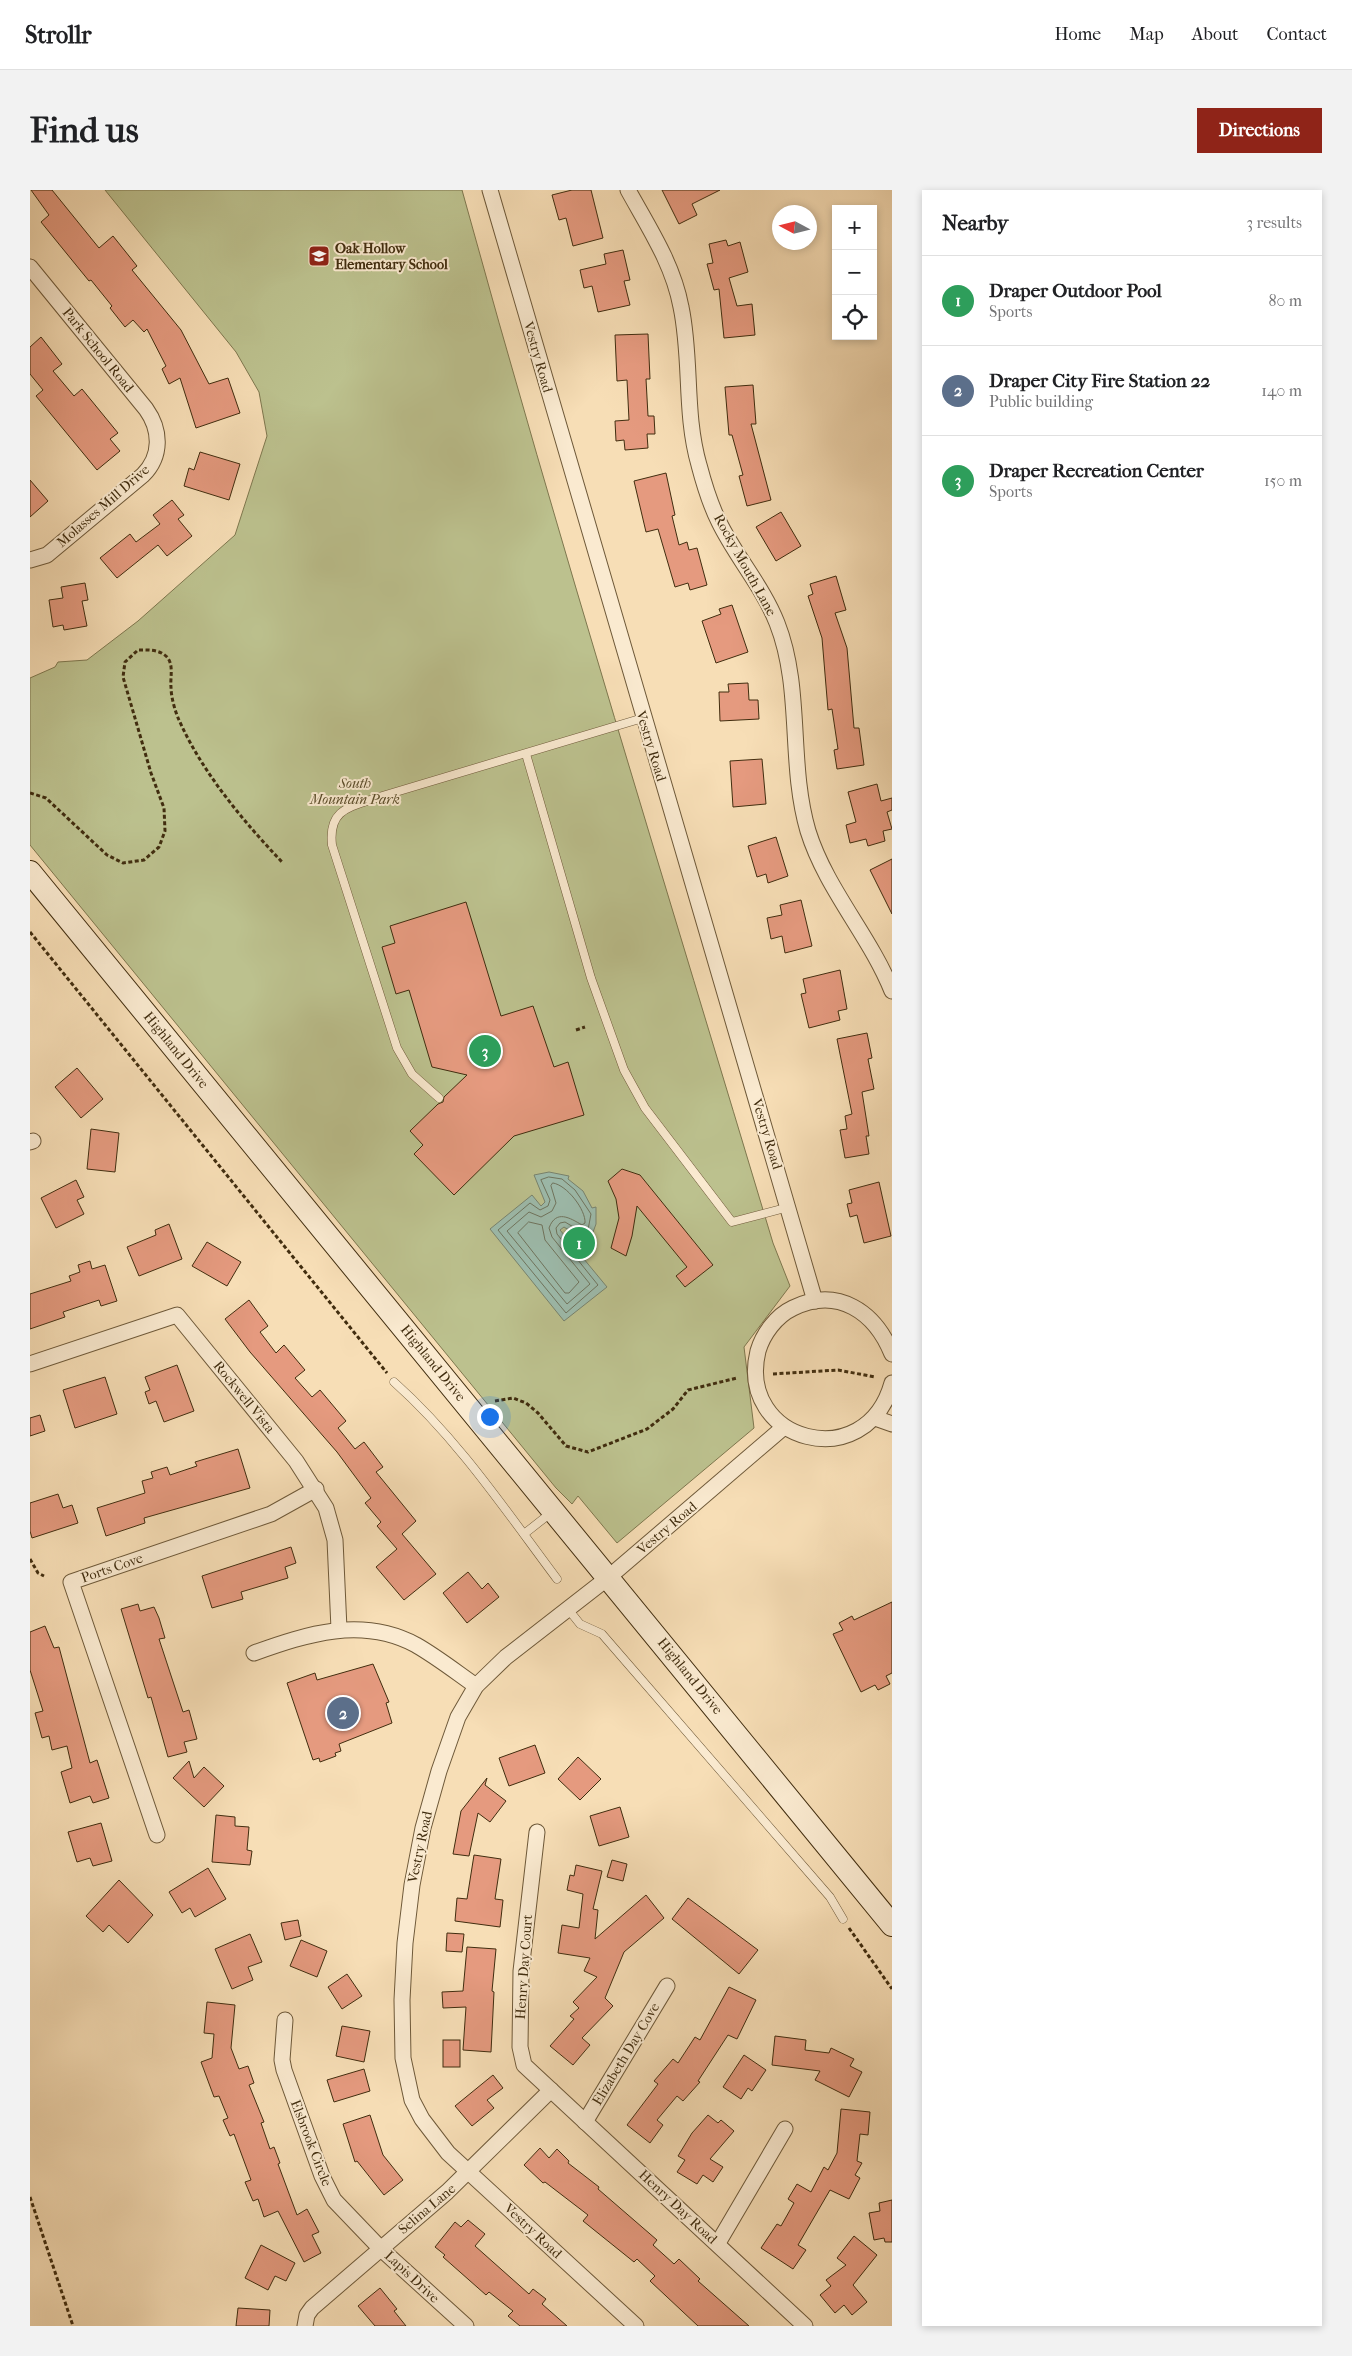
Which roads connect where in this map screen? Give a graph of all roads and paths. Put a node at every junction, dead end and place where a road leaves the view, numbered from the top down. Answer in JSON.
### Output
{"nodes":[{"id":1,"x":490,"y":190,"type":"edge"},
{"id":2,"x":628,"y":190,"type":"edge"},
{"id":3,"x":30,"y":267,"type":"edge"},
{"id":4,"x":158,"y":438,"type":"joint"},
{"id":5,"x":30,"y":560,"type":"edge"},
{"id":6,"x":643,"y":718,"type":"junction"},
{"id":7,"x":526,"y":754,"type":"junction"},
{"id":8,"x":30,"y":793,"type":"edge"},
{"id":9,"x":282,"y":862,"type":"dead end"},
{"id":10,"x":30,"y":872,"type":"edge"},
{"id":11,"x":30,"y":932,"type":"edge"},
{"id":12,"x":892,"y":991,"type":"edge"},
{"id":13,"x":585,"y":1027,"type":"dead end"},
{"id":14,"x":576,"y":1030,"type":"dead end"},
{"id":15,"x":439,"y":1098,"type":"dead end"},
{"id":16,"x":789,"y":1206,"type":"junction"},
{"id":17,"x":815,"y":1301,"type":"junction"},
{"id":18,"x":888,"y":1332,"type":"edge"},
{"id":19,"x":892,"y":1354,"type":"edge"},
{"id":20,"x":30,"y":1364,"type":"edge"},
{"id":21,"x":773,"y":1374,"type":"dead end"},
{"id":22,"x":875,"y":1377,"type":"dead end"},
{"id":23,"x":737,"y":1378,"type":"dead end"},
{"id":24,"x":394,"y":1382,"type":"joint"},
{"id":25,"x":892,"y":1384,"type":"edge"},
{"id":26,"x":495,"y":1401,"type":"dead end"},
{"id":27,"x":875,"y":1418,"type":"junction"},
{"id":28,"x":892,"y":1424,"type":"edge"},
{"id":29,"x":784,"y":1427,"type":"junction"},
{"id":30,"x":316,"y":1489,"type":"junction"},
{"id":31,"x":554,"y":1510,"type":"junction"},
{"id":32,"x":524,"y":1534,"type":"junction"},
{"id":33,"x":30,"y":1560,"type":"edge"},
{"id":34,"x":44,"y":1576,"type":"dead end"},
{"id":35,"x":609,"y":1576,"type":"junction"},
{"id":36,"x":557,"y":1579,"type":"dead end"},
{"id":37,"x":568,"y":1609,"type":"junction"},
{"id":38,"x":339,"y":1629,"type":"junction"},
{"id":39,"x":254,"y":1653,"type":"dead end"},
{"id":40,"x":476,"y":1686,"type":"junction"},
{"id":41,"x":537,"y":1832,"type":"dead end"},
{"id":42,"x":157,"y":1835,"type":"dead end"},
{"id":43,"x":843,"y":1919,"type":"joint"},
{"id":44,"x":892,"y":1925,"type":"edge"},
{"id":45,"x":668,"y":1986,"type":"dead end"},
{"id":46,"x":892,"y":1989,"type":"edge"},
{"id":47,"x":285,"y":2020,"type":"dead end"},
{"id":48,"x":551,"y":2090,"type":"junction"},
{"id":49,"x":585,"y":2122,"type":"junction"},
{"id":50,"x":786,"y":2129,"type":"dead end"},
{"id":51,"x":469,"y":2172,"type":"junction"},
{"id":52,"x":30,"y":2197,"type":"edge"},
{"id":53,"x":718,"y":2243,"type":"junction"},
{"id":54,"x":380,"y":2248,"type":"junction"},
{"id":55,"x":73,"y":2326,"type":"edge"},
{"id":56,"x":305,"y":2326,"type":"edge"},
{"id":57,"x":466,"y":2326,"type":"edge"},
{"id":58,"x":636,"y":2326,"type":"edge"},
{"id":59,"x":805,"y":2326,"type":"edge"}],
"edges":[{"from":1,"to":6,"type":"street","name":"Vestry Road"},
{"from":2,"to":12,"type":"street","name":"Rocky Mouth Lane"},
{"from":3,"to":4,"type":"street","name":"Park School Road"},
{"from":4,"to":5,"type":"street","name":"Molasses Mill Drive"},
{"from":6,"to":7,"type":"lane"},
{"from":6,"to":16,"type":"street","name":"Vestry Road"},
{"from":7,"to":15,"type":"lane"},
{"from":7,"to":16,"type":"lane"},
{"from":8,"to":9,"type":"path"},
{"from":10,"to":31,"type":"main road","name":"Highland Drive"},
{"from":11,"to":24,"type":"path"},
{"from":13,"to":14,"type":"path"},
{"from":16,"to":17,"type":"street","name":"Vestry Road"},
{"from":17,"to":18,"type":"street"},
{"from":17,"to":29,"type":"street"},
{"from":18,"to":19,"type":"street"},
{"from":20,"to":30,"type":"street","name":"Rockwell Vista"},
{"from":21,"to":22,"type":"path"},
{"from":23,"to":26,"type":"path"},
{"from":24,"to":32,"type":"lane"},
{"from":25,"to":27,"type":"street"},
{"from":27,"to":28,"type":"street"},
{"from":27,"to":29,"type":"street"},
{"from":29,"to":35,"type":"street","name":"Vestry Road"},
{"from":30,"to":38,"type":"street","name":"Rockwell Vista"},
{"from":30,"to":42,"type":"street","name":"Ports Cove"},
{"from":31,"to":32,"type":"lane"},
{"from":31,"to":35,"type":"main road","name":"Highland Drive"},
{"from":32,"to":36,"type":"lane"},
{"from":33,"to":34,"type":"path"},
{"from":35,"to":37,"type":"street","name":"Vestry Road"},
{"from":35,"to":44,"type":"main road","name":"Highland Drive"},
{"from":37,"to":40,"type":"street","name":"Vestry Road"},
{"from":37,"to":43,"type":"lane"},
{"from":38,"to":39,"type":"street"},
{"from":38,"to":40,"type":"street"},
{"from":40,"to":51,"type":"street","name":"Vestry Road"},
{"from":41,"to":48,"type":"street","name":"Henry Day Court"},
{"from":43,"to":46,"type":"path"},
{"from":45,"to":49,"type":"street","name":"Elizabeth Day Cove"},
{"from":47,"to":54,"type":"street","name":"Elsbrook Circle"},
{"from":48,"to":49,"type":"street","name":"Henry Day Road"},
{"from":48,"to":51,"type":"street","name":"Selina Lane"},
{"from":49,"to":53,"type":"street","name":"Henry Day Road"},
{"from":50,"to":53,"type":"street"},
{"from":51,"to":54,"type":"street","name":"Selina Lane"},
{"from":51,"to":58,"type":"street","name":"Vestry Road"},
{"from":52,"to":55,"type":"path"},
{"from":53,"to":59,"type":"street","name":"Henry Day Road"},
{"from":54,"to":56,"type":"street","name":"Selina Lane"},
{"from":54,"to":57,"type":"street","name":"Lapis Drive"}]}
